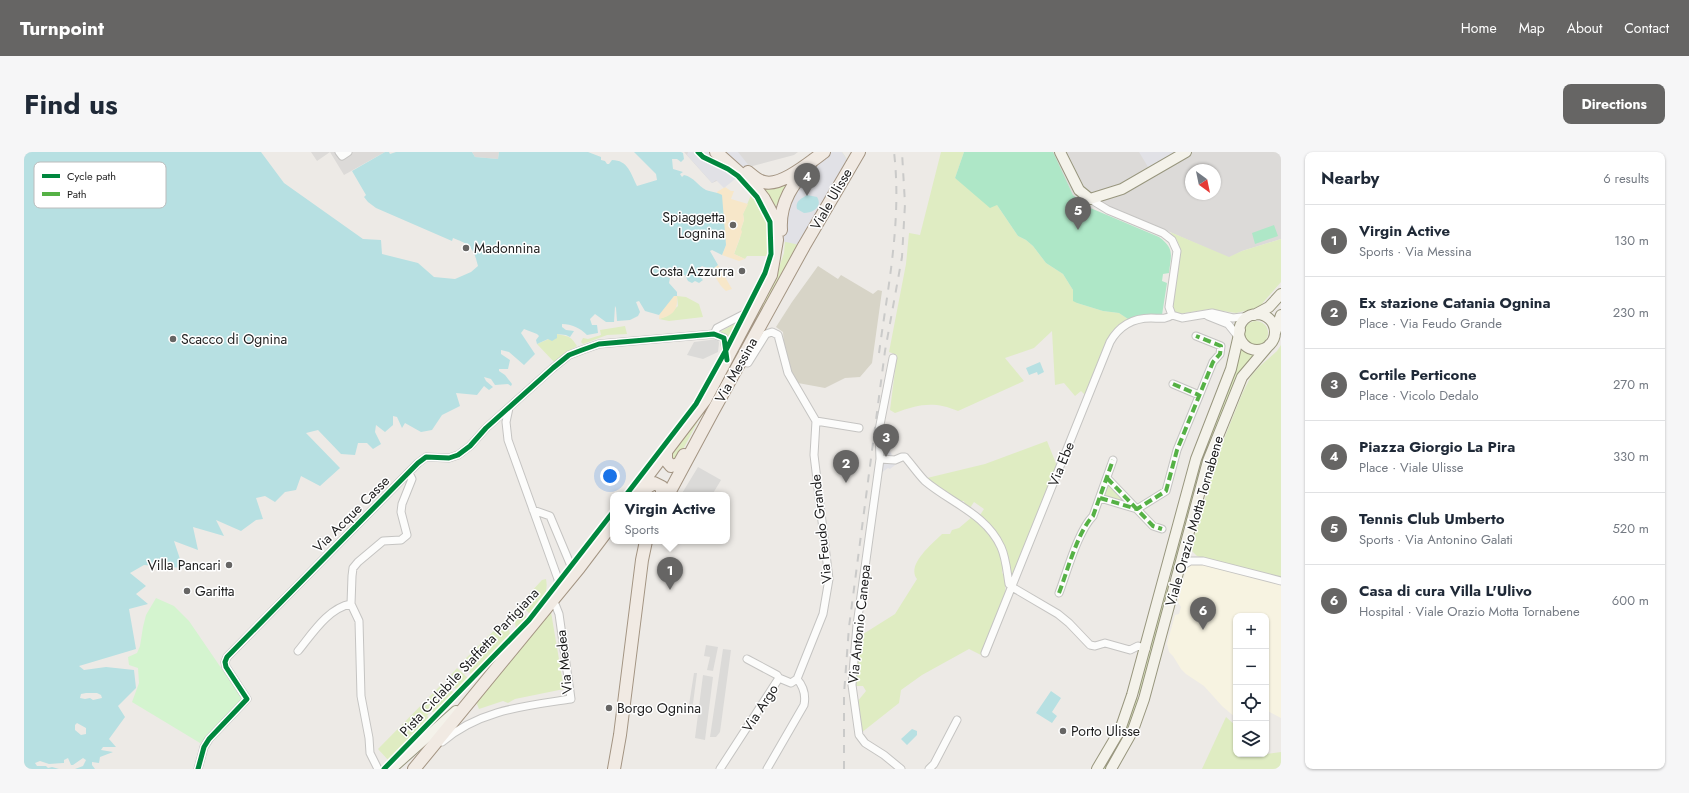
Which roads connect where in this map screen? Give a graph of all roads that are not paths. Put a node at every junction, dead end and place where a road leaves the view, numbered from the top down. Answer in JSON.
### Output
{"nodes":[{"id":1,"x":716,"y":152,"type":"edge"},
{"id":2,"x":727,"y":152,"type":"edge"},
{"id":3,"x":824,"y":152,"type":"edge"},
{"id":4,"x":859,"y":152,"type":"edge"},
{"id":5,"x":1060,"y":152,"type":"edge"},
{"id":6,"x":1186,"y":152,"type":"edge"},
{"id":7,"x":813,"y":160,"type":"junction"},
{"id":8,"x":1090,"y":198,"type":"junction"},
{"id":9,"x":804,"y":246,"type":"joint"},
{"id":10,"x":771,"y":275,"type":"junction"},
{"id":11,"x":1281,"y":294,"type":"edge"},
{"id":12,"x":755,"y":307,"type":"junction"},
{"id":13,"x":1172,"y":315,"type":"junction"},
{"id":14,"x":1206,"y":315,"type":"junction"},
{"id":15,"x":1252,"y":315,"type":"junction"},
{"id":16,"x":1281,"y":315,"type":"edge"},
{"id":17,"x":714,"y":334,"type":"junction"},
{"id":18,"x":1196,"y":336,"type":"dead end"},
{"id":19,"x":1240,"y":336,"type":"junction"},
{"id":20,"x":1272,"y":340,"type":"junction"},
{"id":21,"x":893,"y":358,"type":"dead end"},
{"id":22,"x":727,"y":360,"type":"junction"},
{"id":23,"x":740,"y":362,"type":"junction"},
{"id":24,"x":1173,"y":384,"type":"dead end"},
{"id":25,"x":1199,"y":395,"type":"junction"},
{"id":26,"x":509,"y":408,"type":"junction"},
{"id":27,"x":712,"y":413,"type":"junction"},
{"id":28,"x":816,"y":421,"type":"junction"},
{"id":29,"x":859,"y":428,"type":"dead end"},
{"id":30,"x":666,"y":452,"type":"junction"},
{"id":31,"x":880,"y":459,"type":"junction"},
{"id":32,"x":1113,"y":460,"type":"dead end"},
{"id":33,"x":409,"y":473,"type":"junction"},
{"id":34,"x":1107,"y":478,"type":"junction"},
{"id":35,"x":635,"y":492,"type":"edge"},
{"id":36,"x":640,"y":492,"type":"edge"},
{"id":37,"x":662,"y":492,"type":"edge"},
{"id":38,"x":670,"y":492,"type":"edge"},
{"id":39,"x":1100,"y":498,"type":"junction"},
{"id":40,"x":1136,"y":509,"type":"junction"},
{"id":41,"x":533,"y":510,"type":"junction"},
{"id":42,"x":610,"y":527,"type":"edge"},
{"id":43,"x":1162,"y":529,"type":"dead end"},
{"id":44,"x":1187,"y":539,"type":"junction"},
{"id":45,"x":645,"y":544,"type":"edge"},
{"id":46,"x":1203,"y":561,"type":"junction"},
{"id":47,"x":579,"y":568,"type":"junction"},
{"id":48,"x":1179,"y":568,"type":"junction"},
{"id":49,"x":1281,"y":580,"type":"edge"},
{"id":50,"x":1012,"y":587,"type":"junction"},
{"id":51,"x":1059,"y":593,"type":"dead end"},
{"id":52,"x":556,"y":595,"type":"junction"},
{"id":53,"x":351,"y":604,"type":"junction"},
{"id":54,"x":1146,"y":648,"type":"junction"},
{"id":55,"x":298,"y":651,"type":"dead end"},
{"id":56,"x":985,"y":653,"type":"dead end"},
{"id":57,"x":747,"y":659,"type":"dead end"},
{"id":58,"x":779,"y":678,"type":"junction"},
{"id":59,"x":797,"y":679,"type":"junction"},
{"id":60,"x":473,"y":697,"type":"junction"},
{"id":61,"x":465,"y":709,"type":"junction"},
{"id":62,"x":957,"y":720,"type":"dead end"},
{"id":63,"x":473,"y":721,"type":"junction"},
{"id":64,"x":418,"y":764,"type":"edge"},
{"id":65,"x":198,"y":769,"type":"edge"},
{"id":66,"x":378,"y":769,"type":"edge"},
{"id":67,"x":392,"y":769,"type":"edge"},
{"id":68,"x":614,"y":769,"type":"edge"},
{"id":69,"x":720,"y":769,"type":"edge"},
{"id":70,"x":767,"y":769,"type":"edge"},
{"id":71,"x":901,"y":769,"type":"edge"},
{"id":72,"x":929,"y":769,"type":"edge"},
{"id":73,"x":1097,"y":769,"type":"edge"},
{"id":74,"x":1111,"y":769,"type":"edge"}],
"edges":[{"from":1,"to":10,"type":"main road","name":"Via Messina"},
{"from":2,"to":7,"type":"main road"},
{"from":3,"to":7,"type":"main road"},
{"from":4,"to":9,"type":"main road","name":"Viale Ulisse"},
{"from":5,"to":8,"type":"main road"},
{"from":6,"to":8,"type":"main road"},
{"from":7,"to":10,"type":"main road"},
{"from":8,"to":13,"type":"street"},
{"from":9,"to":23,"type":"main road","name":"Via Messina"},
{"from":10,"to":12,"type":"main road","name":"Via Messina"},
{"from":11,"to":15,"type":"main road"},
{"from":12,"to":17,"type":"street"},
{"from":12,"to":22,"type":"main road","name":"Via Messina"},
{"from":13,"to":14,"type":"street","name":"Via Ebe"},
{"from":13,"to":50,"type":"street","name":"Via Ebe"},
{"from":14,"to":15,"type":"street","name":"Via Ebe"},
{"from":14,"to":19,"type":"street"},
{"from":15,"to":19,"type":"main road"},
{"from":15,"to":20,"type":"main road"},
{"from":16,"to":20,"type":"main road"},
{"from":17,"to":22,"type":"street"},
{"from":17,"to":26,"type":"street","name":"Via Acque Casse"},
{"from":18,"to":25,"type":"street"},
{"from":19,"to":20,"type":"main road"},
{"from":19,"to":54,"type":"main road","name":"Viale Orazio Motta Tornabene"},
{"from":20,"to":44,"type":"main road","name":"Viale Orazio Motta Tornabene"},
{"from":21,"to":31,"type":"street","name":"Via Antonio Canepa"},
{"from":22,"to":30,"type":"main road","name":"Via Messina"},
{"from":23,"to":27,"type":"main road","name":"Via Messina"},
{"from":23,"to":28,"type":"street"},
{"from":24,"to":25,"type":"street"},
{"from":25,"to":40,"type":"street"},
{"from":26,"to":33,"type":"street","name":"Via Acque Casse"},
{"from":26,"to":41,"type":"street"},
{"from":27,"to":30,"type":"main road"},
{"from":27,"to":38,"type":"main road","name":"Via Messina"},
{"from":28,"to":29,"type":"street"},
{"from":28,"to":59,"type":"street","name":"Via Feudo Grande"},
{"from":30,"to":35,"type":"main road","name":"Via Messina"},
{"from":31,"to":50,"type":"street"},
{"from":31,"to":71,"type":"street","name":"Via Antonio Canepa"},
{"from":32,"to":34,"type":"street"},
{"from":33,"to":53,"type":"street"},
{"from":33,"to":65,"type":"street","name":"Via Acque Casse"},
{"from":34,"to":39,"type":"street"},
{"from":34,"to":40,"type":"street"},
{"from":36,"to":37,"type":"main road"},
{"from":39,"to":40,"type":"street"},
{"from":39,"to":51,"type":"street"},
{"from":40,"to":43,"type":"street"},
{"from":41,"to":47,"type":"street"},
{"from":41,"to":52,"type":"street"},
{"from":42,"to":47,"type":"main road"},
{"from":44,"to":46,"type":"street"},
{"from":44,"to":48,"type":"main road","name":"Viale Orazio Motta Tornabene"},
{"from":45,"to":68,"type":"main road"},
{"from":46,"to":48,"type":"street"},
{"from":46,"to":49,"type":"street"},
{"from":47,"to":52,"type":"main road"},
{"from":48,"to":74,"type":"main road","name":"Viale Orazio Motta Tornabene"},
{"from":50,"to":54,"type":"street"},
{"from":50,"to":56,"type":"street","name":"Via Ebe"},
{"from":52,"to":60,"type":"main road"},
{"from":52,"to":63,"type":"street","name":"Via Medea"},
{"from":53,"to":55,"type":"street"},
{"from":53,"to":66,"type":"street"},
{"from":54,"to":73,"type":"main road","name":"Viale Orazio Motta Tornabene"},
{"from":57,"to":58,"type":"street","name":"Via Argo"},
{"from":58,"to":59,"type":"street"},
{"from":58,"to":69,"type":"street","name":"Via Argo"},
{"from":59,"to":70,"type":"street"},
{"from":60,"to":61,"type":"main road"},
{"from":60,"to":67,"type":"main road"},
{"from":61,"to":63,"type":"street"},
{"from":61,"to":64,"type":"main road"},
{"from":62,"to":72,"type":"street"},
{"from":63,"to":64,"type":"street"}]}
